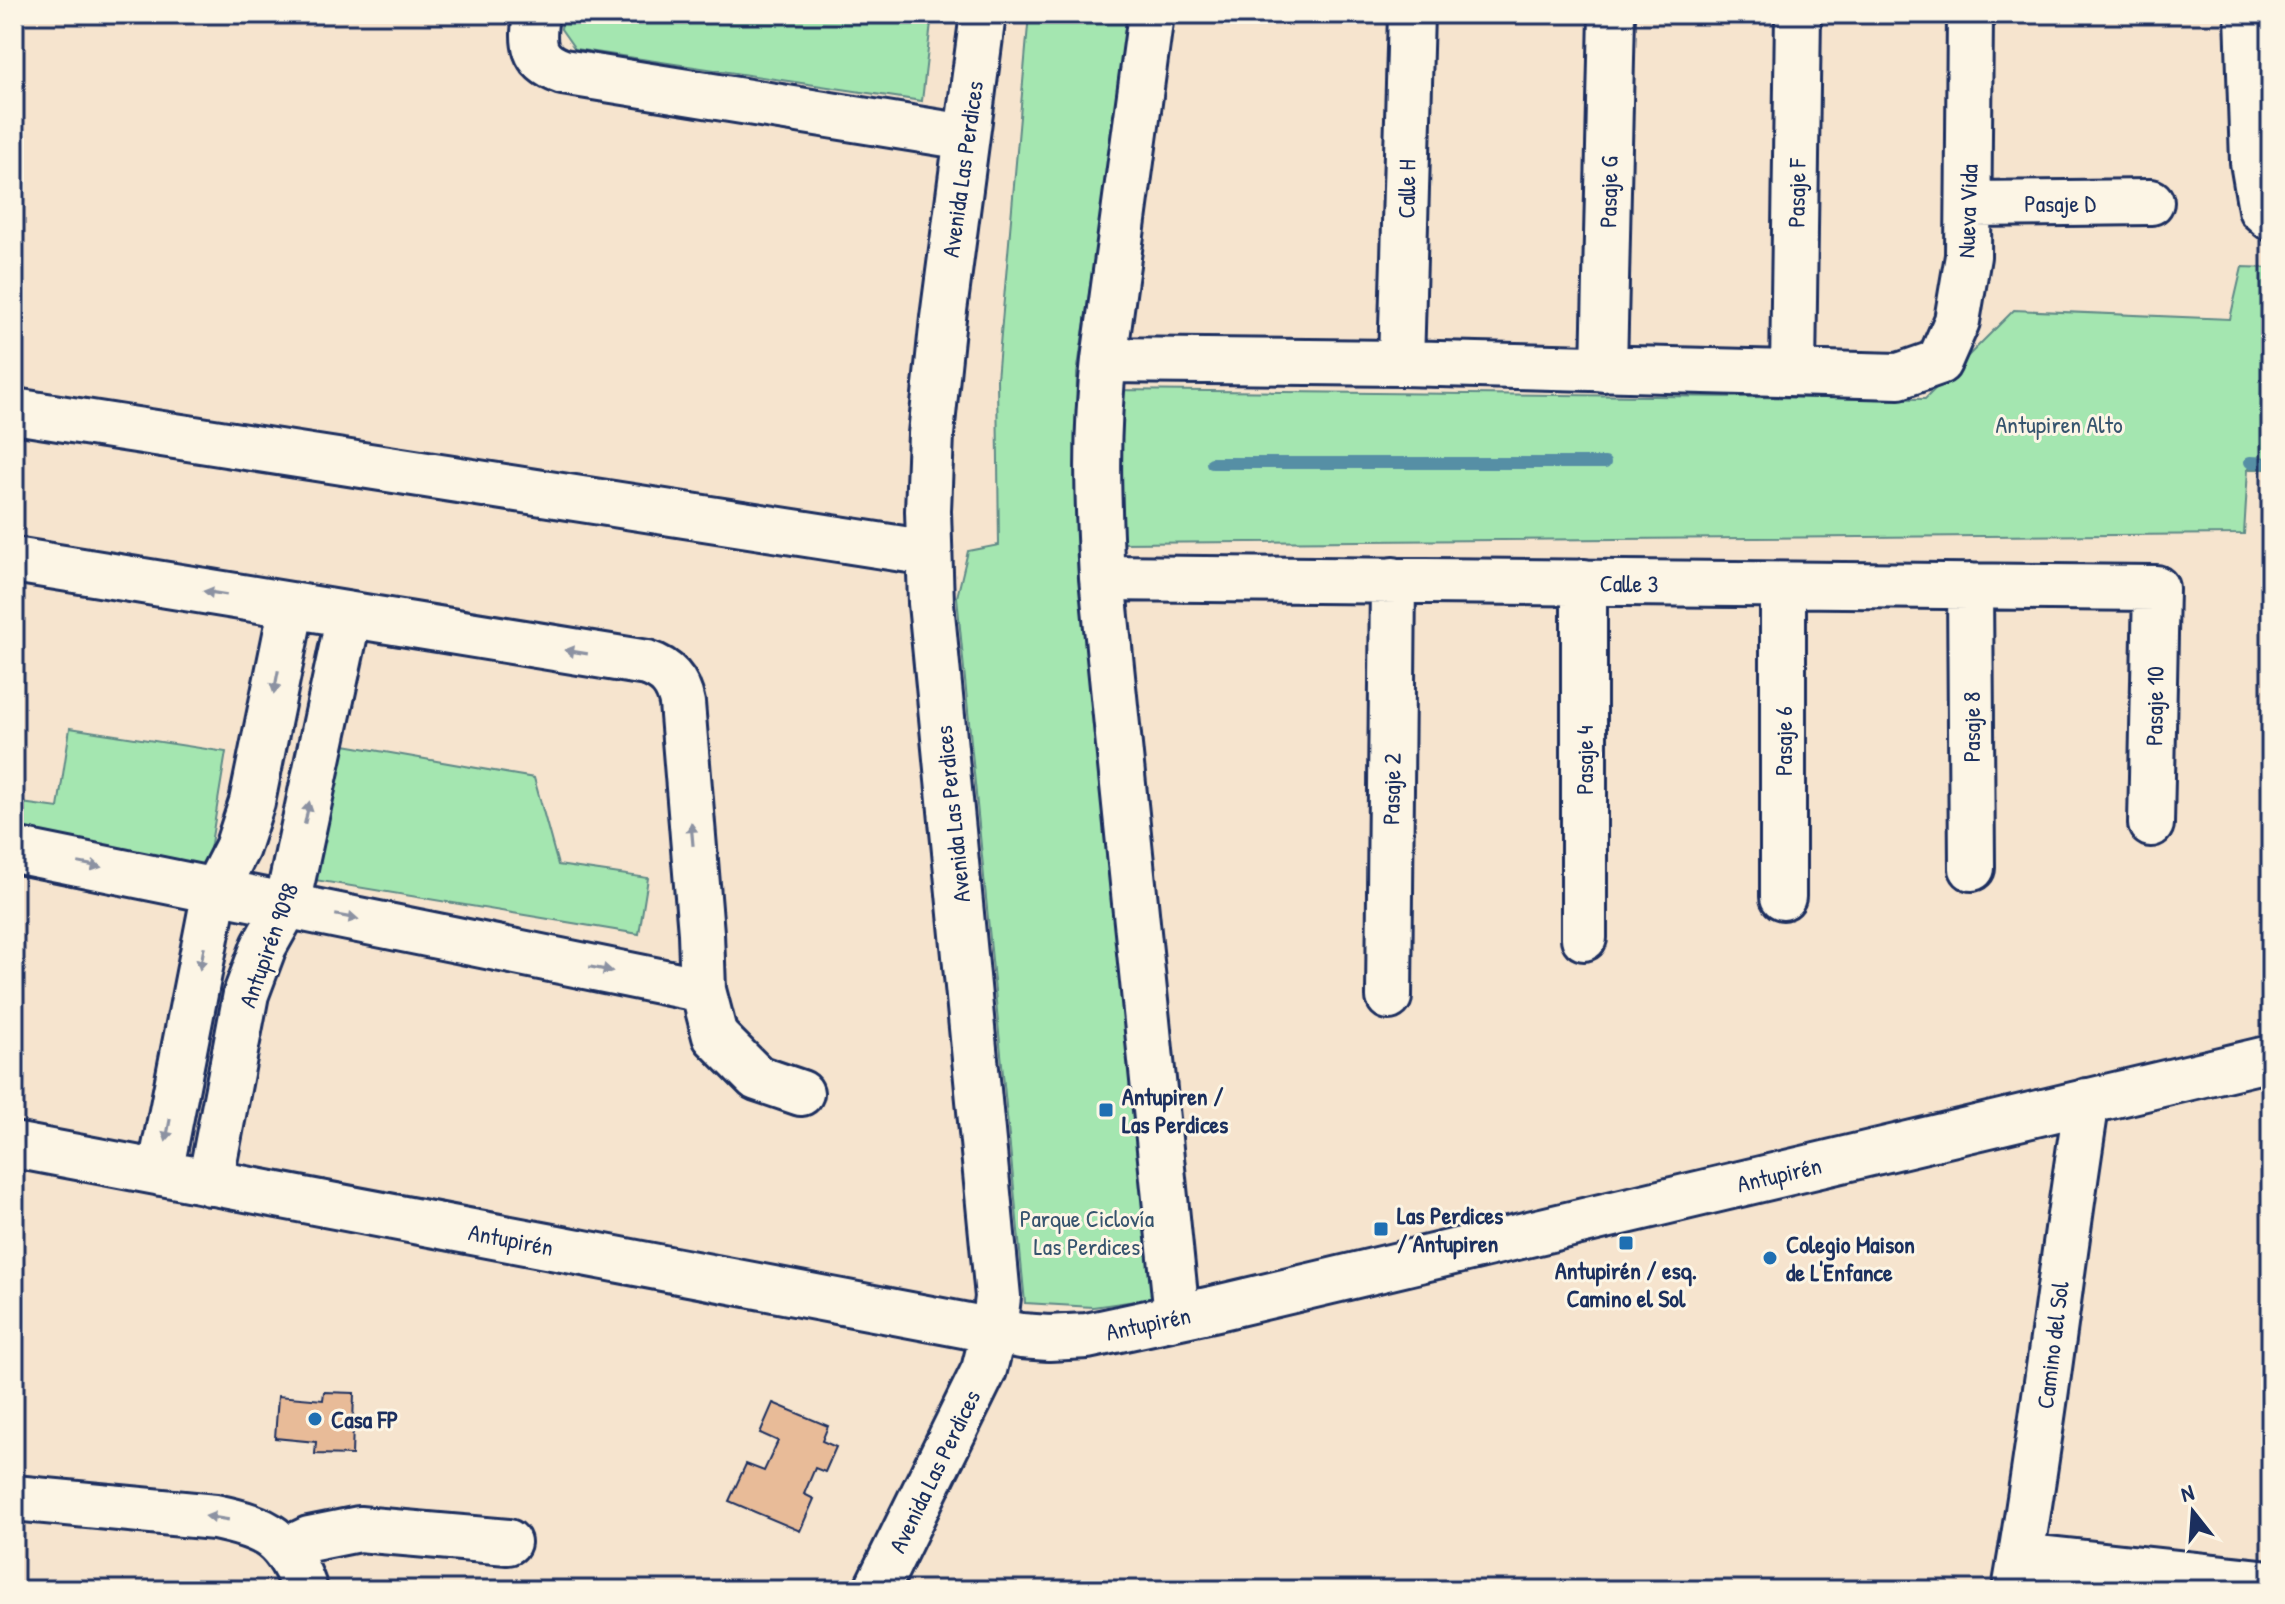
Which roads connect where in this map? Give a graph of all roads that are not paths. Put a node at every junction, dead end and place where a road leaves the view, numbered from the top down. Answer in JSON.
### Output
{"nodes":[{"id":1,"x":536,"y":14,"type":"edge"},
{"id":2,"x":983,"y":14,"type":"edge"},
{"id":3,"x":1151,"y":14,"type":"edge"},
{"id":4,"x":1411,"y":14,"type":"edge"},
{"id":5,"x":1612,"y":14,"type":"edge"},
{"id":6,"x":1798,"y":14,"type":"edge"},
{"id":7,"x":1970,"y":14,"type":"edge"},
{"id":8,"x":2248,"y":14,"type":"edge"},
{"id":9,"x":966,"y":137,"type":"junction"},
{"id":10,"x":2151,"y":202,"type":"dead end"},
{"id":11,"x":1969,"y":204,"type":"junction"},
{"id":12,"x":2271,"y":218,"type":"edge"},
{"id":13,"x":1104,"y":360,"type":"junction"},
{"id":14,"x":1401,"y":363,"type":"junction"},
{"id":15,"x":1604,"y":369,"type":"junction"},
{"id":16,"x":1793,"y":372,"type":"junction"},
{"id":17,"x":14,"y":411,"type":"edge"},
{"id":18,"x":929,"y":553,"type":"junction"},
{"id":19,"x":14,"y":560,"type":"edge"},
{"id":20,"x":1102,"y":578,"type":"junction"},
{"id":21,"x":1393,"y":580,"type":"junction"},
{"id":22,"x":1584,"y":582,"type":"junction"},
{"id":23,"x":1783,"y":585,"type":"junction"},
{"id":24,"x":1970,"y":586,"type":"junction"},
{"id":25,"x":2156,"y":588,"type":"joint"},
{"id":26,"x":292,"y":605,"type":"junction"},
{"id":27,"x":349,"y":615,"type":"junction"},
{"id":28,"x":2151,"y":824,"type":"dead end"},
{"id":29,"x":14,"y":850,"type":"edge"},
{"id":30,"x":1972,"y":868,"type":"dead end"},
{"id":31,"x":215,"y":891,"type":"junction"},
{"id":32,"x":1783,"y":897,"type":"dead end"},
{"id":33,"x":287,"y":905,"type":"junction"},
{"id":34,"x":1584,"y":938,"type":"dead end"},
{"id":35,"x":703,"y":990,"type":"junction"},
{"id":36,"x":1389,"y":997,"type":"dead end"},
{"id":37,"x":2271,"y":1058,"type":"edge"},
{"id":38,"x":801,"y":1093,"type":"dead end"},
{"id":39,"x":2087,"y":1101,"type":"junction"},
{"id":40,"x":14,"y":1145,"type":"edge"},
{"id":41,"x":160,"y":1173,"type":"junction"},
{"id":42,"x":210,"y":1183,"type":"junction"},
{"id":43,"x":1177,"y":1316,"type":"junction"},
{"id":44,"x":994,"y":1330,"type":"junction"},
{"id":45,"x":14,"y":1498,"type":"edge"},
{"id":46,"x":508,"y":1542,"type":"dead end"},
{"id":47,"x":286,"y":1550,"type":"junction"},
{"id":48,"x":2018,"y":1573,"type":"edge"},
{"id":49,"x":2271,"y":1583,"type":"edge"},
{"id":50,"x":305,"y":1590,"type":"edge"},
{"id":51,"x":876,"y":1590,"type":"edge"}],
"edges":[{"from":1,"to":9,"type":"street"},
{"from":2,"to":9,"type":"street","name":"Avenida Las Perdices"},
{"from":3,"to":13,"type":"street"},
{"from":4,"to":14,"type":"street","name":"Calle H"},
{"from":5,"to":15,"type":"street","name":"Pasaje G"},
{"from":6,"to":16,"type":"street","name":"Pasaje F"},
{"from":7,"to":11,"type":"street","name":"Nueva Vida"},
{"from":8,"to":12,"type":"street"},
{"from":9,"to":18,"type":"street","name":"Avenida Las Perdices"},
{"from":10,"to":11,"type":"street","name":"Pasaje D"},
{"from":11,"to":16,"type":"street","name":"Nueva Vida"},
{"from":13,"to":14,"type":"street"},
{"from":13,"to":20,"type":"street"},
{"from":14,"to":15,"type":"street"},
{"from":15,"to":16,"type":"street"},
{"from":17,"to":18,"type":"street"},
{"from":18,"to":44,"type":"street","name":"Avenida Las Perdices"},
{"from":26,"to":19,"type":"street","one_way":true},
{"from":20,"to":21,"type":"street","name":"Calle 3"},
{"from":20,"to":43,"type":"street"},
{"from":21,"to":22,"type":"street","name":"Calle 3"},
{"from":21,"to":36,"type":"street","name":"Pasaje 2"},
{"from":22,"to":23,"type":"street","name":"Calle 3"},
{"from":22,"to":34,"type":"street","name":"Pasaje 4"},
{"from":23,"to":24,"type":"street","name":"Calle 3"},
{"from":23,"to":32,"type":"street","name":"Pasaje 6"},
{"from":24,"to":25,"type":"street","name":"Calle 3"},
{"from":24,"to":30,"type":"street","name":"Pasaje 8"},
{"from":25,"to":28,"type":"street","name":"Pasaje 10"},
{"from":26,"to":27,"type":"street"},
{"from":26,"to":31,"type":"street","one_way":true},
{"from":33,"to":27,"type":"street","name":"Antupirén 9098","one_way":true},
{"from":35,"to":27,"type":"street","one_way":true},
{"from":29,"to":31,"type":"street","one_way":true},
{"from":31,"to":33,"type":"street"},
{"from":31,"to":41,"type":"street","one_way":true},
{"from":33,"to":35,"type":"street","one_way":true},
{"from":33,"to":42,"type":"street","name":"Antupirén 9098"},
{"from":35,"to":38,"type":"street"},
{"from":37,"to":39,"type":"street","name":"Antupirén"},
{"from":39,"to":43,"type":"street","name":"Antupirén"},
{"from":39,"to":48,"type":"street","name":"Camino del Sol"},
{"from":40,"to":41,"type":"street","name":"Antupirén"},
{"from":41,"to":42,"type":"street","name":"Antupirén"},
{"from":42,"to":44,"type":"street","name":"Antupirén"},
{"from":43,"to":44,"type":"street","name":"Antupirén"},
{"from":44,"to":51,"type":"street","name":"Avenida Las Perdices"},
{"from":47,"to":45,"type":"street","one_way":true},
{"from":46,"to":47,"type":"street"},
{"from":47,"to":50,"type":"street"},
{"from":48,"to":49,"type":"street"}]}
